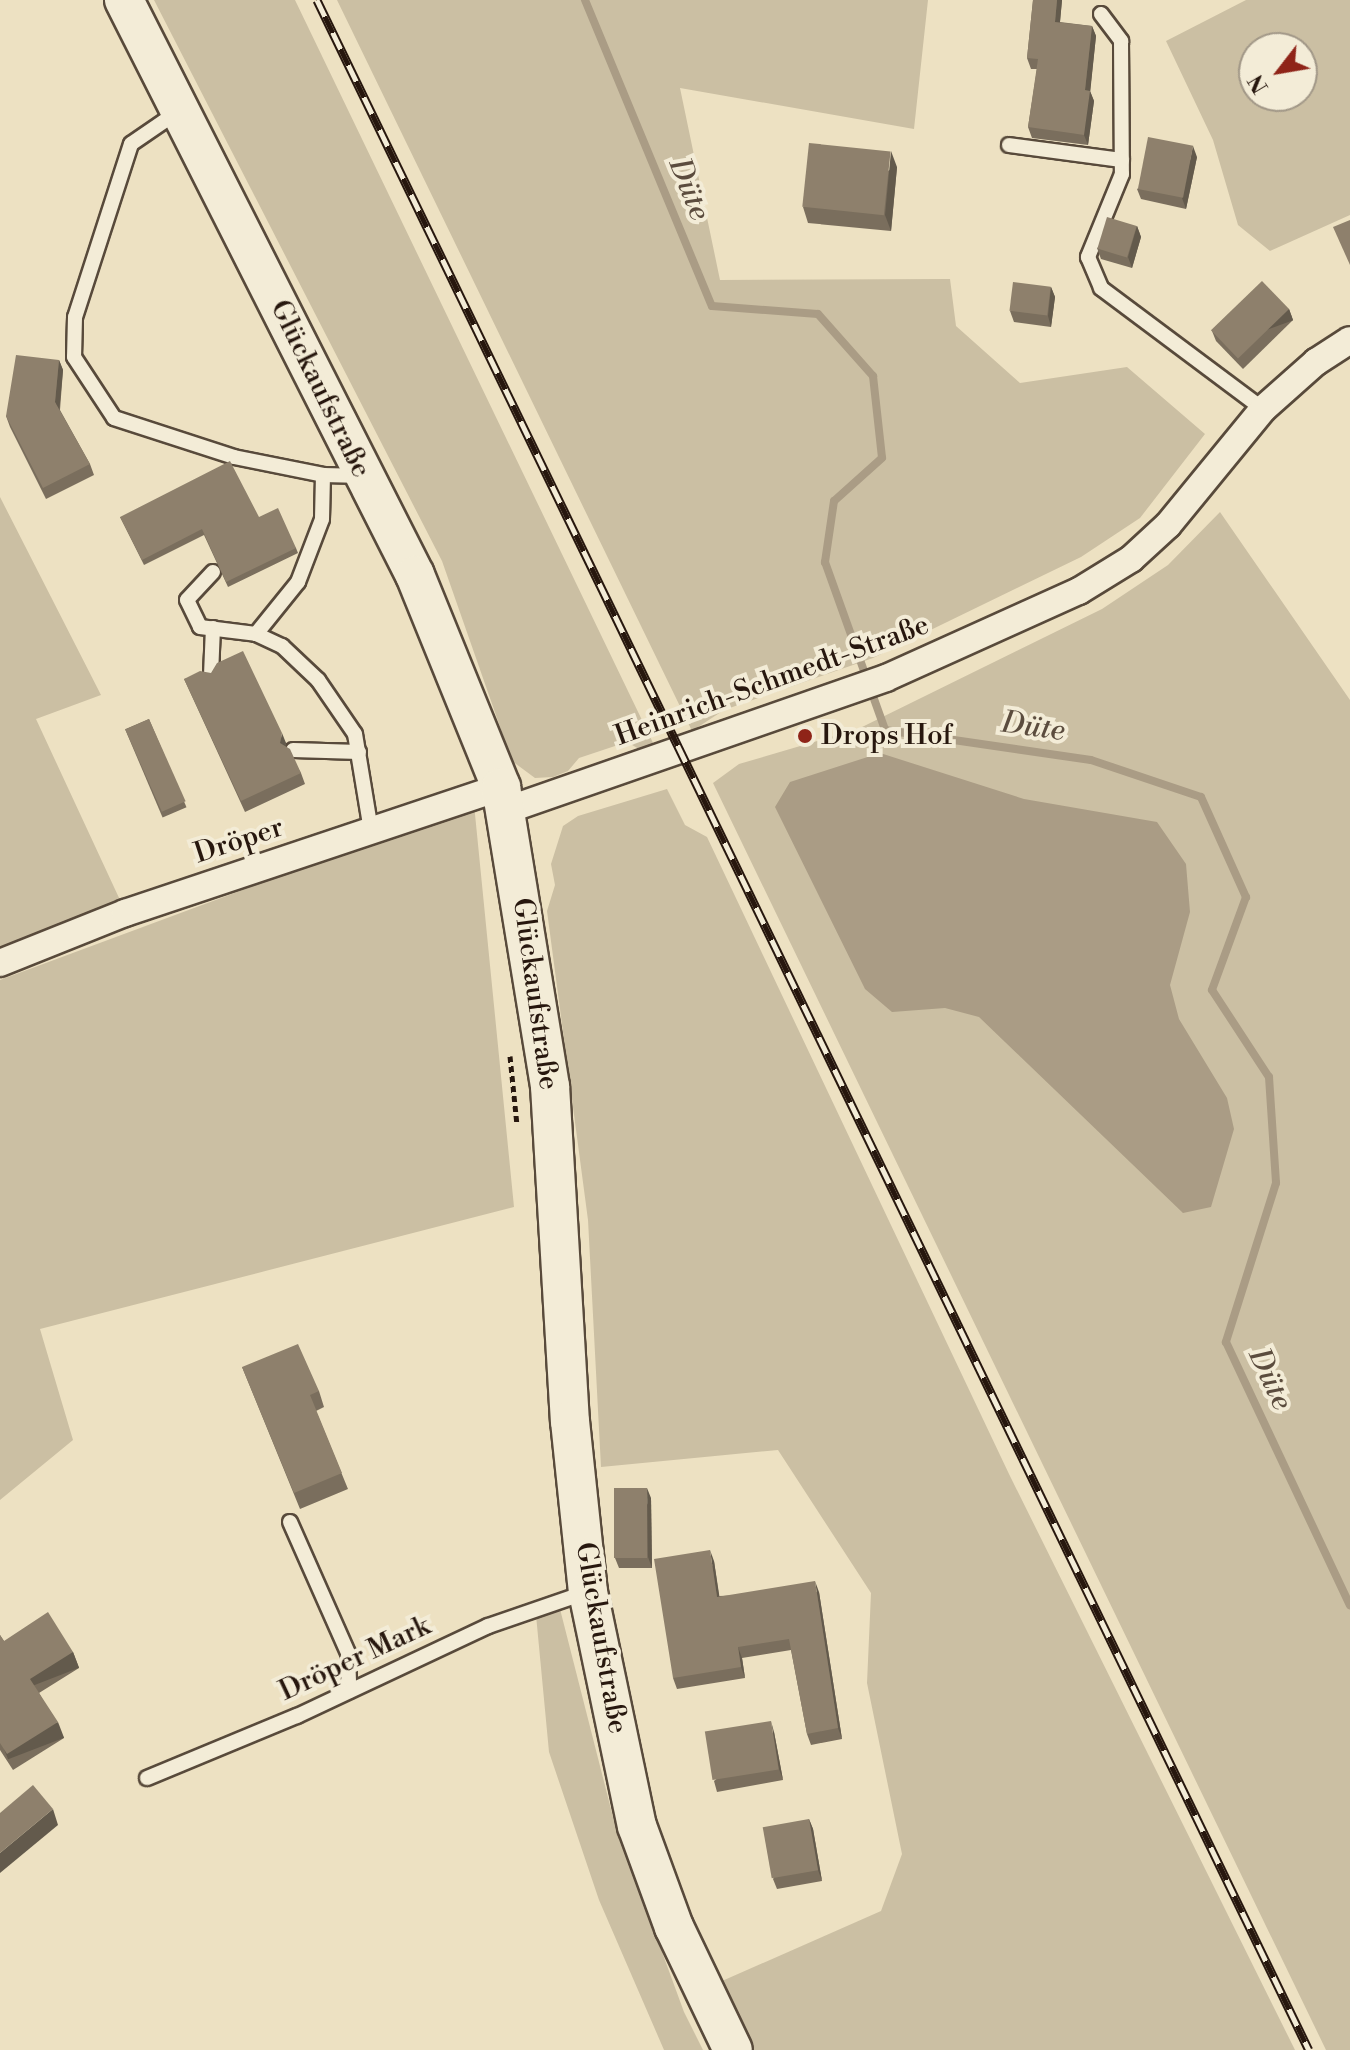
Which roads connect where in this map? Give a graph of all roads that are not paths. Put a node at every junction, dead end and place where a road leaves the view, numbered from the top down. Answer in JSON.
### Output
{"nodes":[{"id":1,"x":124,"y":0,"type":"edge"},
{"id":2,"x":1101,"y":14,"type":"dead end"},
{"id":3,"x":182,"y":110,"type":"junction"},
{"id":4,"x":1009,"y":145,"type":"dead end"},
{"id":5,"x":1122,"y":160,"type":"junction"},
{"id":6,"x":1350,"y":340,"type":"edge"},
{"id":7,"x":1263,"y":409,"type":"junction"},
{"id":8,"x":323,"y":475,"type":"junction"},
{"id":9,"x":364,"y":476,"type":"junction"},
{"id":10,"x":213,"y":572,"type":"dead end"},
{"id":11,"x":213,"y":628,"type":"junction"},
{"id":12,"x":256,"y":634,"type":"junction"},
{"id":13,"x":211,"y":675,"type":"edge"},
{"id":14,"x":293,"y":750,"type":"edge"},
{"id":15,"x":359,"y":752,"type":"junction"},
{"id":16,"x":504,"y":798,"type":"junction"},
{"id":17,"x":371,"y":831,"type":"junction"},
{"id":18,"x":0,"y":963,"type":"edge"},
{"id":19,"x":290,"y":1522,"type":"dead end"},
{"id":20,"x":588,"y":1592,"type":"junction"},
{"id":21,"x":349,"y":1691,"type":"junction"},
{"id":22,"x":147,"y":1778,"type":"dead end"},
{"id":23,"x":733,"y":2050,"type":"edge"}],
"edges":[{"from":1,"to":3,"type":"main road","name":"Glückaufstraße"},
{"from":2,"to":5,"type":"lane"},
{"from":3,"to":8,"type":"lane"},
{"from":3,"to":9,"type":"main road","name":"Glückaufstraße"},
{"from":4,"to":5,"type":"lane"},
{"from":5,"to":7,"type":"lane"},
{"from":6,"to":7,"type":"street","name":"Heinrich-Schmedt-Straße"},
{"from":7,"to":16,"type":"street","name":"Heinrich-Schmedt-Straße"},
{"from":8,"to":9,"type":"lane"},
{"from":8,"to":12,"type":"lane"},
{"from":9,"to":16,"type":"main road","name":"Glückaufstraße"},
{"from":10,"to":11,"type":"lane"},
{"from":11,"to":12,"type":"lane"},
{"from":11,"to":13,"type":"lane"},
{"from":12,"to":15,"type":"lane"},
{"from":14,"to":15,"type":"lane"},
{"from":15,"to":17,"type":"lane"},
{"from":16,"to":17,"type":"street","name":"Dröper"},
{"from":16,"to":20,"type":"main road","name":"Glückaufstraße"},
{"from":17,"to":18,"type":"street","name":"Dröper"},
{"from":19,"to":21,"type":"lane"},
{"from":20,"to":21,"type":"lane","name":"Dröper Mark"},
{"from":20,"to":23,"type":"main road","name":"Glückaufstraße"},
{"from":21,"to":22,"type":"lane","name":"Dröper Mark"}]}
